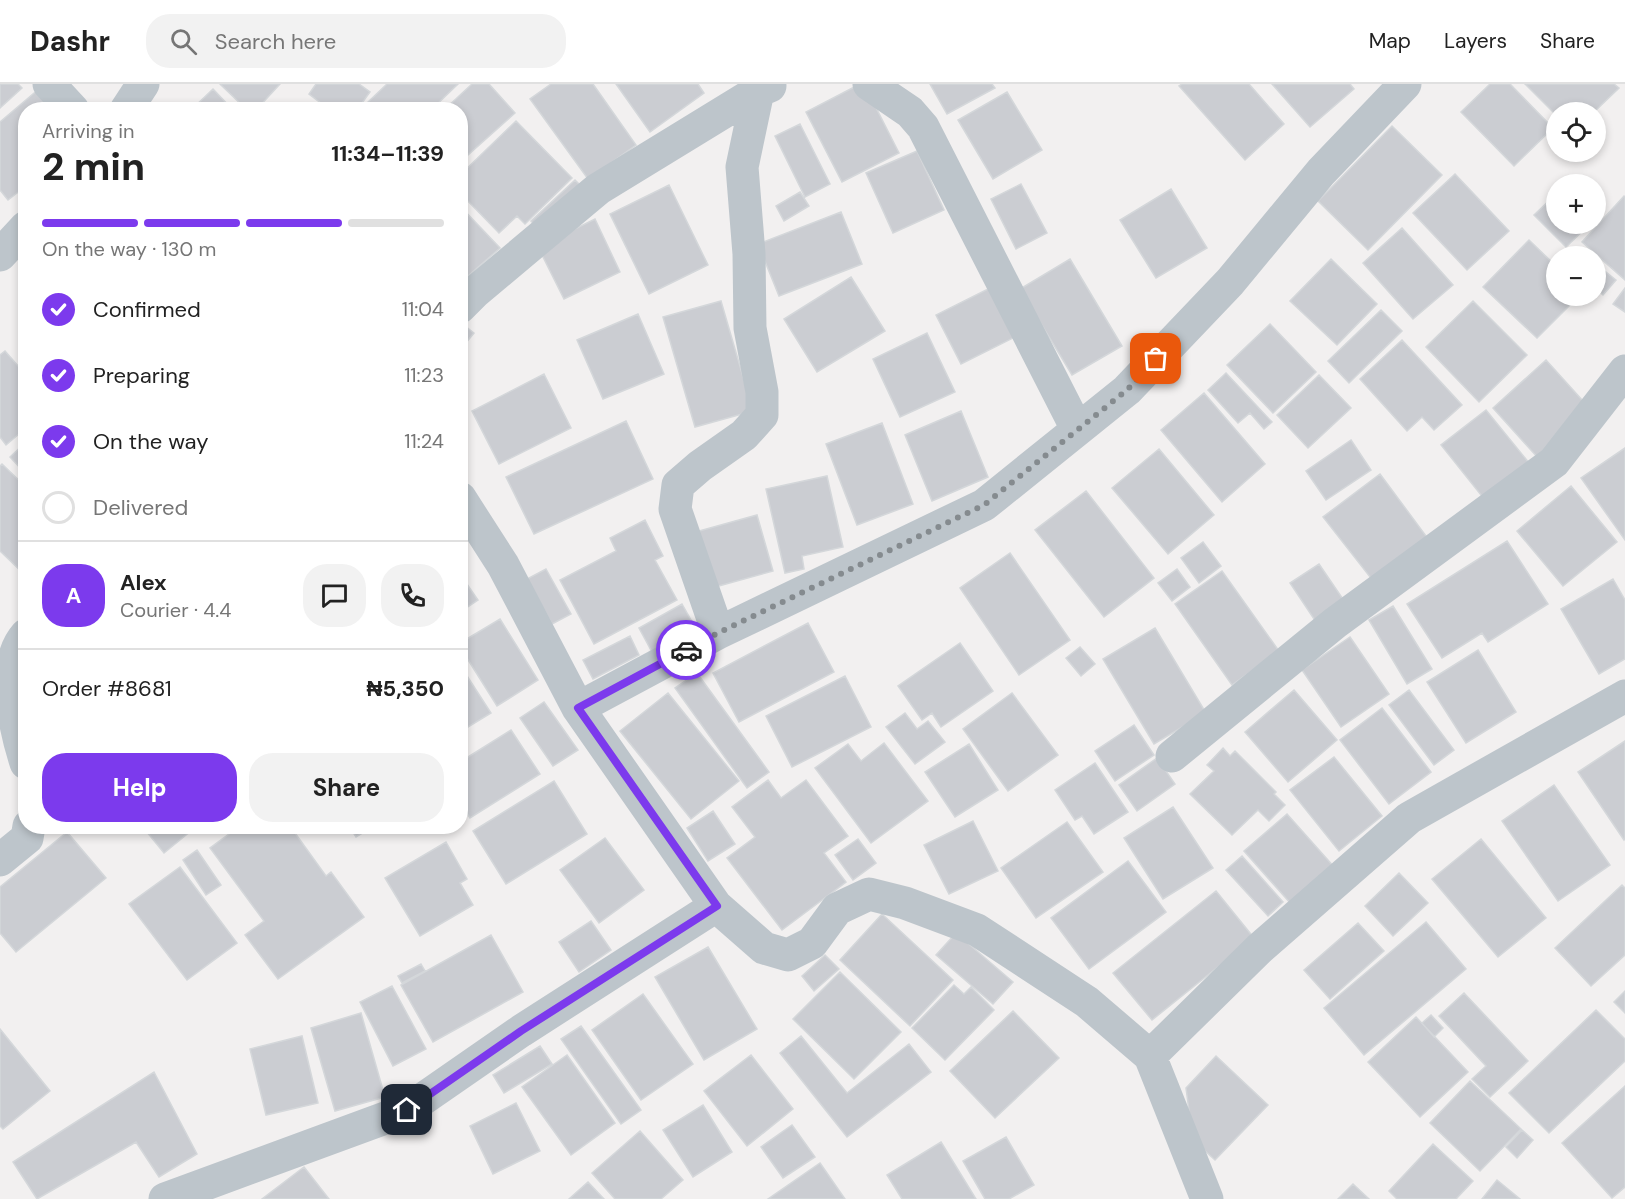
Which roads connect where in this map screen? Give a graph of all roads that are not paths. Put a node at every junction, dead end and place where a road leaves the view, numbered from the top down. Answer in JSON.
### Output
{"nodes":[{"id":1,"x":49,"y":84,"type":"edge"},
{"id":2,"x":143,"y":84,"type":"edge"},
{"id":3,"x":1406,"y":84,"type":"edge"},
{"id":4,"x":766,"y":87,"type":"edge"},
{"id":5,"x":881,"y":88,"type":"edge"},
{"id":6,"x":66,"y":102,"type":"edge"},
{"id":7,"x":131,"y":102,"type":"edge"},
{"id":8,"x":18,"y":236,"type":"edge"},
{"id":9,"x":0,"y":255,"type":"edge"},
{"id":10,"x":468,"y":299,"type":"edge"},
{"id":11,"x":1625,"y":371,"type":"edge"},
{"id":12,"x":1077,"y":429,"type":"junction"},
{"id":13,"x":468,"y":510,"type":"edge"},
{"id":14,"x":718,"y":633,"type":"junction"},
{"id":15,"x":18,"y":648,"type":"edge"},
{"id":16,"x":1625,"y":696,"type":"edge"},
{"id":17,"x":578,"y":708,"type":"junction"},
{"id":18,"x":18,"y":730,"type":"edge"},
{"id":19,"x":1172,"y":756,"type":"dead end"},
{"id":20,"x":28,"y":834,"type":"edge"},
{"id":21,"x":0,"y":860,"type":"edge"},
{"id":22,"x":717,"y":906,"type":"junction"},
{"id":23,"x":1150,"y":1056,"type":"junction"},
{"id":24,"x":165,"y":1199,"type":"edge"},
{"id":25,"x":1207,"y":1199,"type":"edge"}],
"edges":[{"from":1,"to":6,"type":"street"},
{"from":2,"to":7,"type":"street"},
{"from":3,"to":12,"type":"street"},
{"from":4,"to":10,"type":"street"},
{"from":4,"to":14,"type":"street"},
{"from":5,"to":12,"type":"street"},
{"from":8,"to":9,"type":"street"},
{"from":11,"to":19,"type":"street"},
{"from":12,"to":14,"type":"street"},
{"from":13,"to":17,"type":"street"},
{"from":14,"to":17,"type":"street"},
{"from":15,"to":18,"type":"street"},
{"from":16,"to":23,"type":"street"},
{"from":17,"to":22,"type":"street"},
{"from":20,"to":21,"type":"street"},
{"from":22,"to":23,"type":"street"},
{"from":22,"to":24,"type":"street"},
{"from":23,"to":25,"type":"street"}]}
